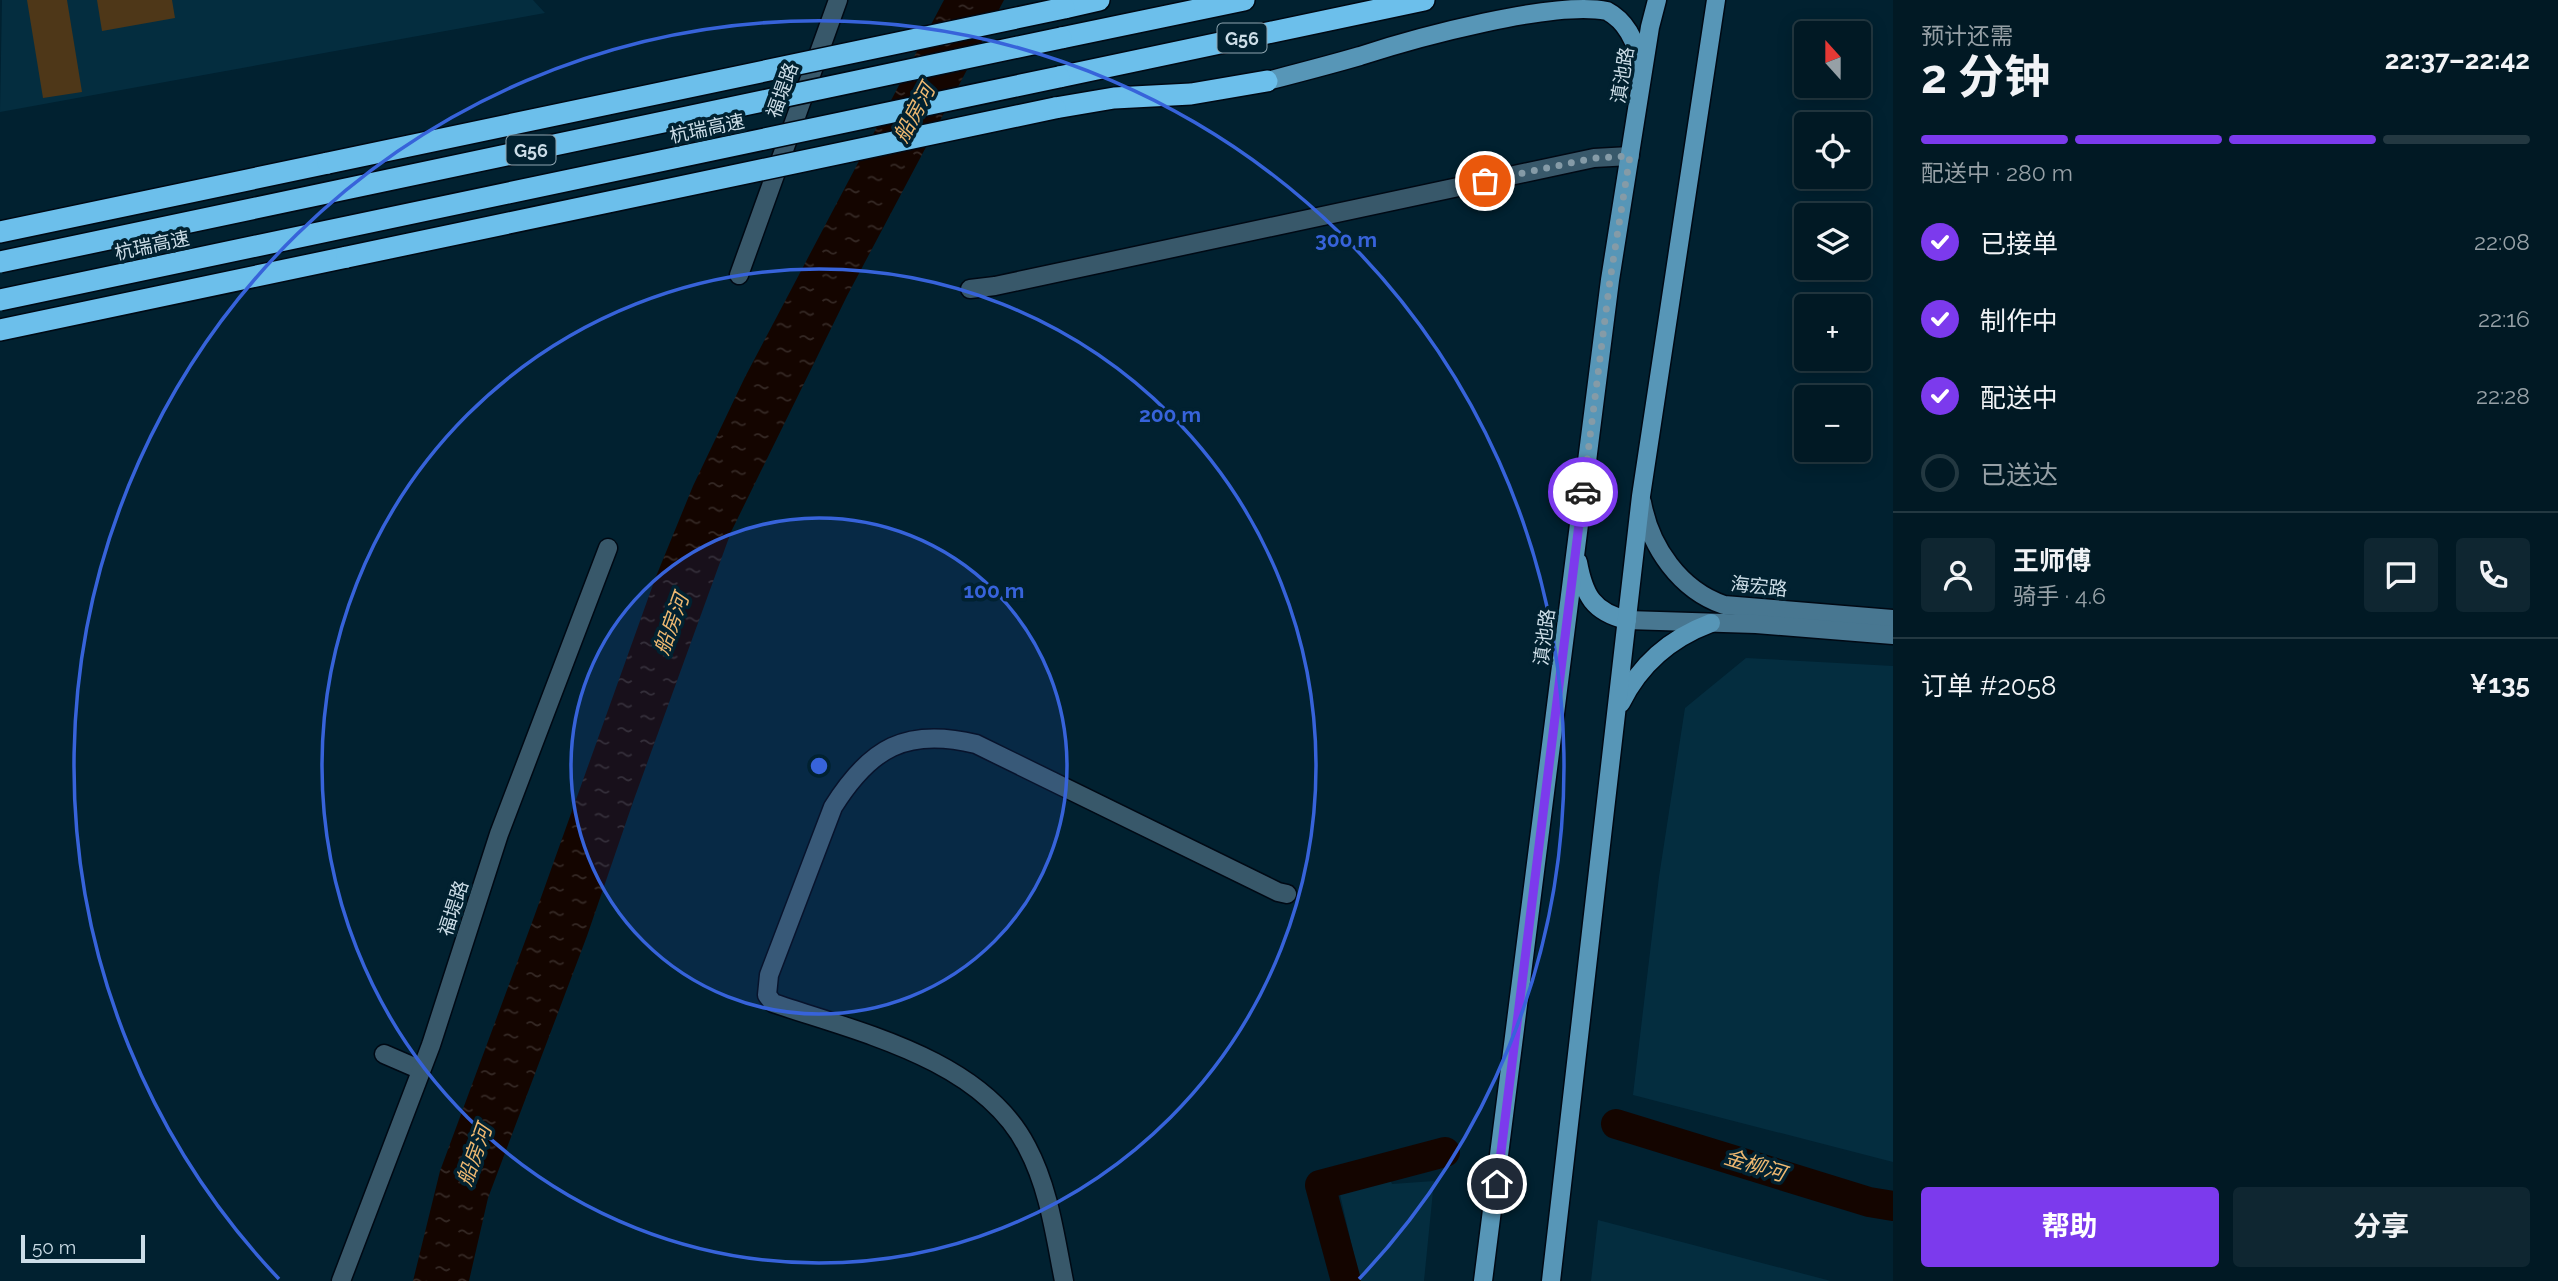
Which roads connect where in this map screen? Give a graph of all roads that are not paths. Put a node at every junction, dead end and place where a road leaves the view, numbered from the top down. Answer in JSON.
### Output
{"nodes":[{"id":1,"x":838,"y":0,"type":"edge"},
{"id":2,"x":1099,"y":0,"type":"edge"},
{"id":3,"x":1244,"y":0,"type":"edge"},
{"id":4,"x":1424,"y":0,"type":"edge"},
{"id":5,"x":1657,"y":0,"type":"edge"},
{"id":6,"x":1716,"y":0,"type":"edge"},
{"id":7,"x":1726,"y":0,"type":"edge"},
{"id":8,"x":1707,"y":46,"type":"junction"},
{"id":9,"x":1643,"y":75,"type":"junction"},
{"id":10,"x":1267,"y":81,"type":"joint"},
{"id":11,"x":1630,"y":156,"type":"junction"},
{"id":12,"x":0,"y":232,"type":"edge"},
{"id":13,"x":0,"y":262,"type":"edge"},
{"id":14,"x":739,"y":275,"type":"dead end"},
{"id":15,"x":970,"y":289,"type":"dead end"},
{"id":16,"x":0,"y":300,"type":"edge"},
{"id":17,"x":0,"y":330,"type":"edge"},
{"id":18,"x":1641,"y":496,"type":"junction"},
{"id":19,"x":608,"y":548,"type":"dead end"},
{"id":20,"x":1576,"y":548,"type":"junction"},
{"id":21,"x":1893,"y":619,"type":"edge"},
{"id":22,"x":1627,"y":620,"type":"junction"},
{"id":23,"x":1711,"y":623,"type":"junction"},
{"id":24,"x":1893,"y":635,"type":"edge"},
{"id":25,"x":1614,"y":723,"type":"junction"},
{"id":26,"x":1287,"y":894,"type":"dead end"},
{"id":27,"x":384,"y":1054,"type":"dead end"},
{"id":28,"x":421,"y":1070,"type":"junction"},
{"id":29,"x":341,"y":1281,"type":"edge"},
{"id":30,"x":1064,"y":1281,"type":"edge"},
{"id":31,"x":1483,"y":1281,"type":"edge"},
{"id":32,"x":1551,"y":1281,"type":"edge"}],
"edges":[{"from":1,"to":14,"type":"street","name":"福堤路"},
{"from":2,"to":12,"type":"highway","bridge":true},
{"from":3,"to":13,"type":"highway","name":"杭瑞高速","number":"G56","bridge":true},
{"from":4,"to":16,"type":"highway","name":"杭瑞高速","number":"G56","bridge":true},
{"from":5,"to":9,"type":"main road","name":"滇池路"},
{"from":6,"to":8,"type":"main road"},
{"from":7,"to":8,"type":"main road"},
{"from":8,"to":18,"type":"main road"},
{"from":9,"to":10,"type":"main road"},
{"from":9,"to":11,"type":"main road","name":"滇池路"},
{"from":10,"to":17,"type":"highway","bridge":true},
{"from":11,"to":15,"type":"street"},
{"from":11,"to":20,"type":"main road","name":"滇池路"},
{"from":18,"to":21,"type":"main road","name":"海宏路"},
{"from":18,"to":22,"type":"main road"},
{"from":19,"to":28,"type":"street","name":"福堤路"},
{"from":20,"to":22,"type":"main road"},
{"from":20,"to":31,"type":"main road","name":"滇池路"},
{"from":22,"to":23,"type":"main road","name":"海宏路"},
{"from":22,"to":25,"type":"main road"},
{"from":23,"to":24,"type":"main road","name":"海宏路"},
{"from":23,"to":25,"type":"main road"},
{"from":25,"to":32,"type":"main road"},
{"from":26,"to":30,"type":"street"},
{"from":27,"to":28,"type":"street"},
{"from":28,"to":29,"type":"street","name":"福堤路"}]}
